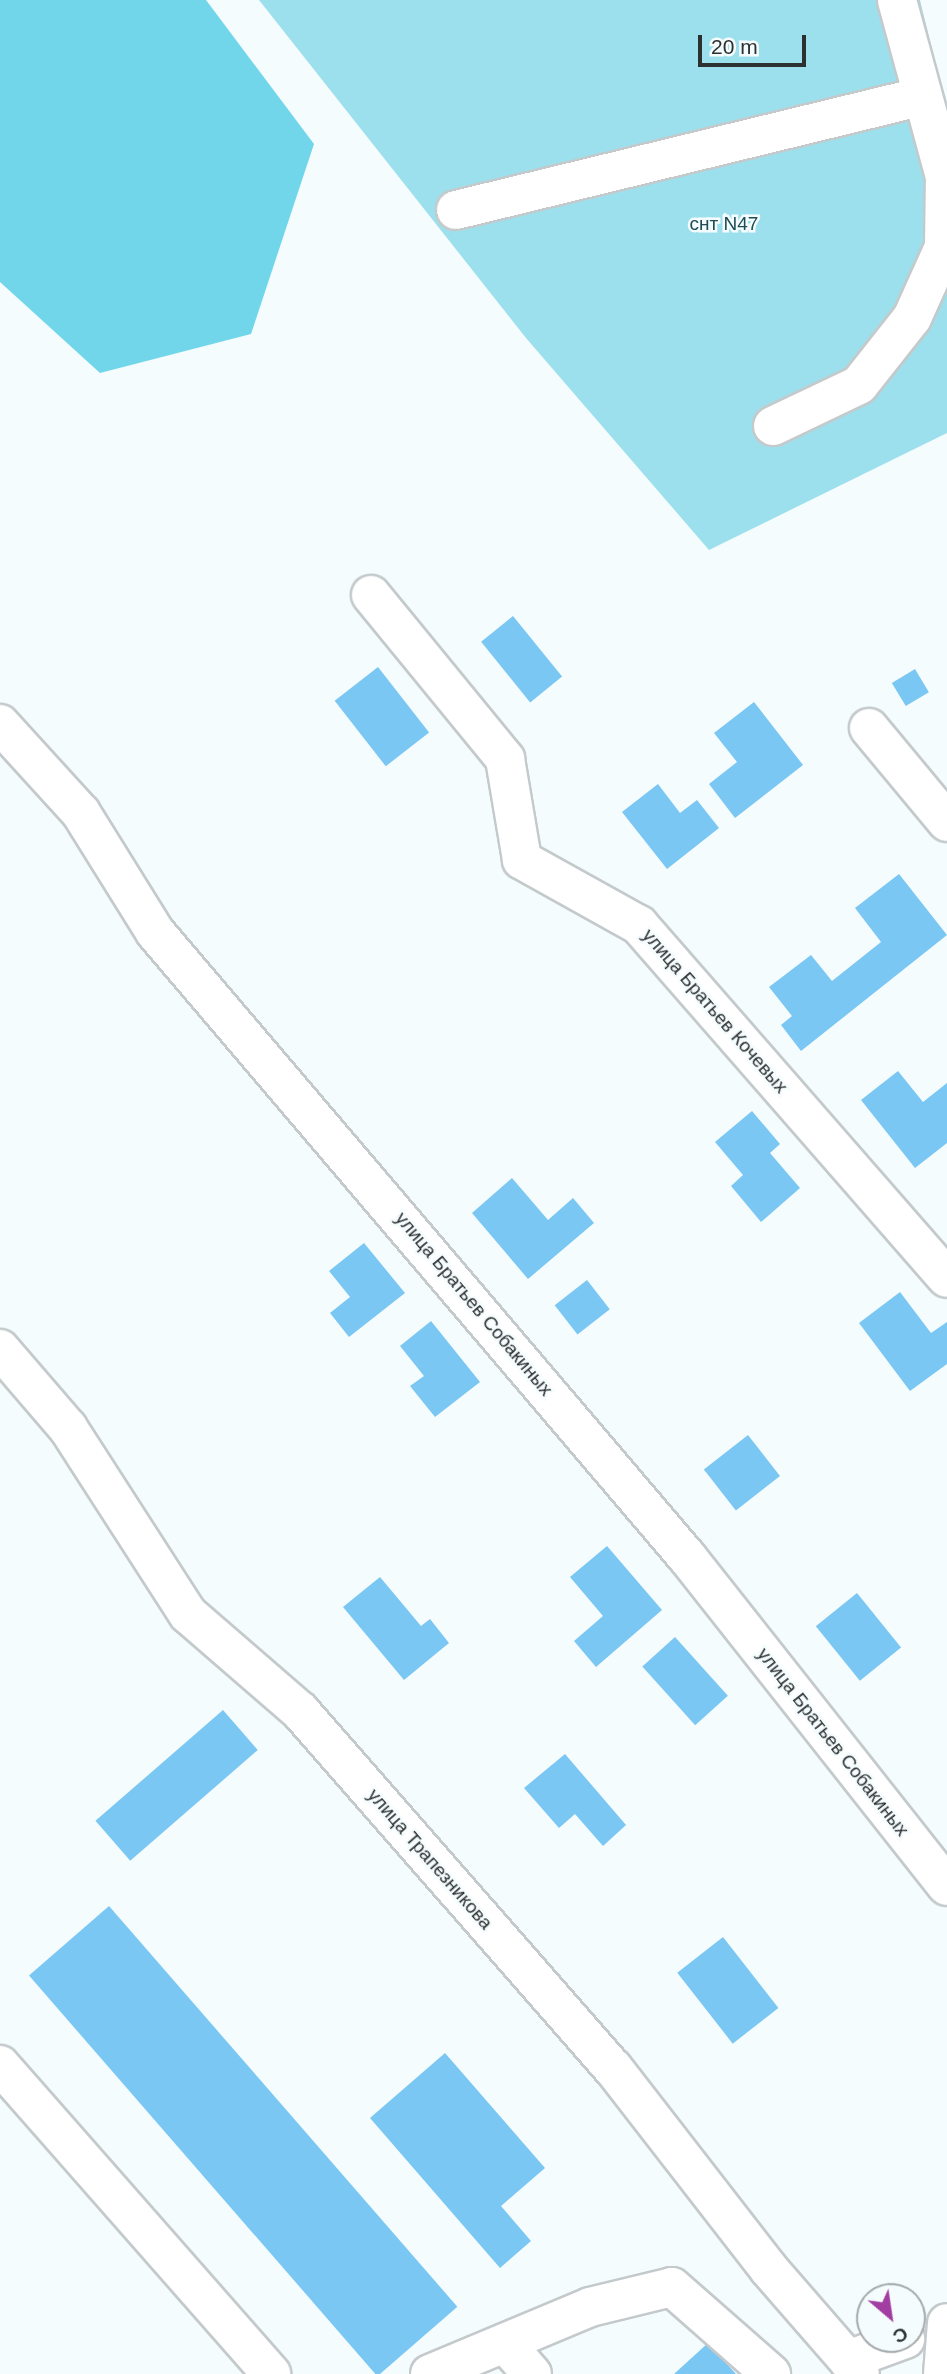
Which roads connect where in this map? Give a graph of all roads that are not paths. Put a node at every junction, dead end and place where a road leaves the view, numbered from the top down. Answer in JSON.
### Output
{"nodes":[{"id":1,"x":897,"y":0,"type":"edge"},
{"id":2,"x":920,"y":97,"type":"junction"},
{"id":3,"x":456,"y":210,"type":"dead end"},
{"id":4,"x":773,"y":426,"type":"dead end"},
{"id":5,"x":371,"y":595,"type":"dead end"},
{"id":6,"x":0,"y":724,"type":"edge"},
{"id":7,"x":870,"y":728,"type":"dead end"},
{"id":8,"x":944,"y":810,"type":"edge"},
{"id":9,"x":947,"y":1278,"type":"edge"},
{"id":10,"x":0,"y":1349,"type":"edge"},
{"id":11,"x":947,"y":1886,"type":"edge"},
{"id":12,"x":0,"y":2065,"type":"edge"},
{"id":13,"x":947,"y":2323,"type":"edge"},
{"id":14,"x":926,"y":2331,"type":"edge"},
{"id":15,"x":505,"y":2343,"type":"junction"},
{"id":16,"x":880,"y":2353,"type":"edge"},
{"id":17,"x":854,"y":2367,"type":"edge"},
{"id":18,"x":271,"y":2374,"type":"edge"},
{"id":19,"x":430,"y":2374,"type":"edge"},
{"id":20,"x":532,"y":2374,"type":"edge"},
{"id":21,"x":771,"y":2374,"type":"edge"},
{"id":22,"x":943,"y":2374,"type":"edge"}],
"edges":[{"from":1,"to":2,"type":"street"},
{"from":2,"to":3,"type":"street"},
{"from":2,"to":4,"type":"street"},
{"from":5,"to":9,"type":"street","name":"улица Братьев Кочевых"},
{"from":6,"to":11,"type":"street","name":"улица Братьев Собакиных"},
{"from":7,"to":8,"type":"street"},
{"from":10,"to":17,"type":"street","name":"улица Трапезникова"},
{"from":12,"to":18,"type":"street"},
{"from":13,"to":14,"type":"street"},
{"from":13,"to":22,"type":"street"},
{"from":15,"to":19,"type":"street"},
{"from":15,"to":20,"type":"street"},
{"from":15,"to":21,"type":"street"},
{"from":16,"to":17,"type":"street"}]}
